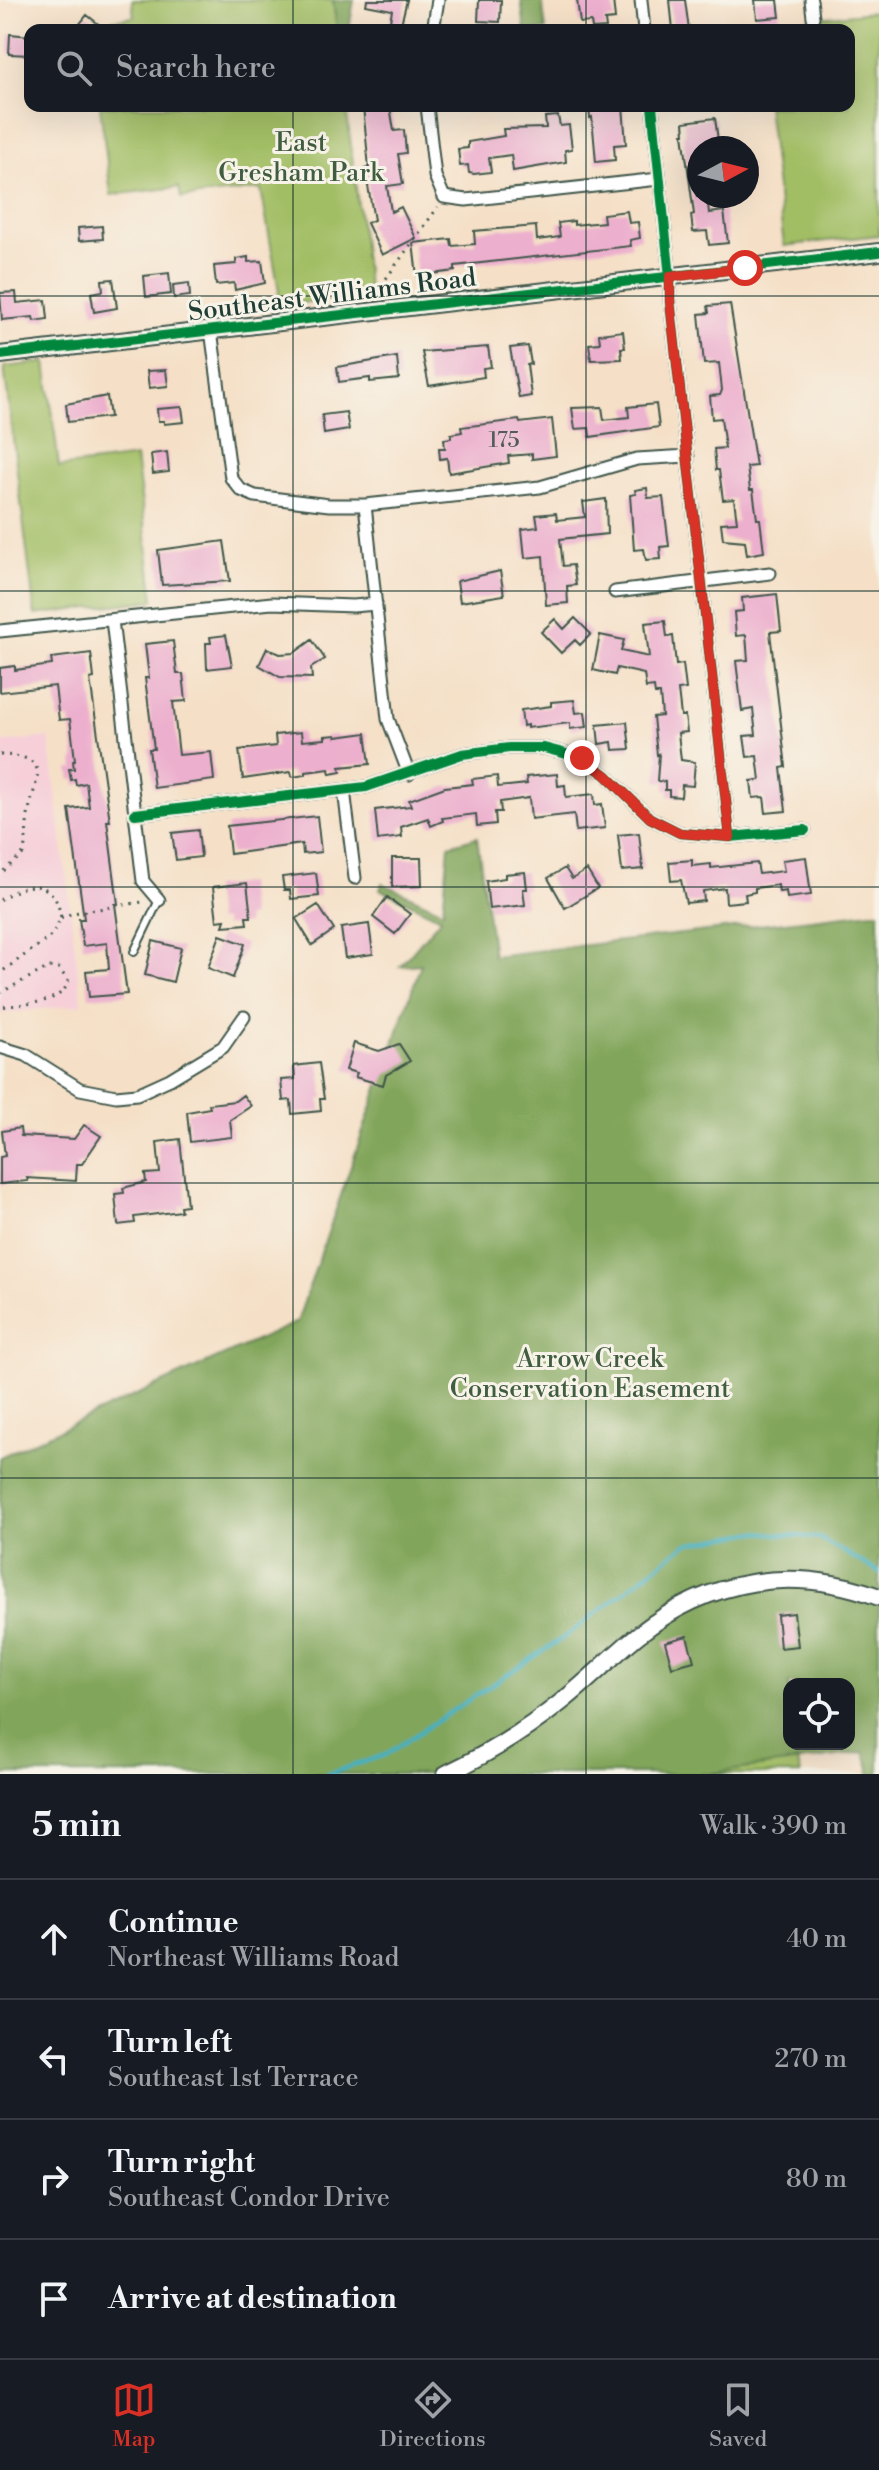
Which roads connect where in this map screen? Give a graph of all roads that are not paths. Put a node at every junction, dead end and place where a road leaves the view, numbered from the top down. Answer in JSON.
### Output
{"nodes":[{"id":1,"x":438,"y":0,"type":"edge"},
{"id":2,"x":641,"y":0,"type":"edge"},
{"id":3,"x":811,"y":0,"type":"edge"},
{"id":4,"x":813,"y":17,"type":"dead end"},
{"id":5,"x":434,"y":24,"type":"edge"},
{"id":6,"x":643,"y":24,"type":"edge"},
{"id":7,"x":428,"y":112,"type":"edge"},
{"id":8,"x":653,"y":112,"type":"edge"},
{"id":9,"x":659,"y":179,"type":"junction"},
{"id":10,"x":879,"y":252,"type":"edge"},
{"id":11,"x":670,"y":277,"type":"junction"},
{"id":12,"x":211,"y":330,"type":"junction"},
{"id":13,"x":0,"y":355,"type":"edge"},
{"id":14,"x":688,"y":456,"type":"junction"},
{"id":15,"x":365,"y":505,"type":"junction"},
{"id":16,"x":770,"y":573,"type":"dead end"},
{"id":17,"x":703,"y":581,"type":"junction"},
{"id":18,"x":615,"y":592,"type":"dead end"},
{"id":19,"x":376,"y":604,"type":"junction"},
{"id":20,"x":112,"y":620,"type":"junction"},
{"id":21,"x":0,"y":631,"type":"edge"},
{"id":22,"x":409,"y":774,"type":"junction"},
{"id":23,"x":344,"y":790,"type":"junction"},
{"id":24,"x":135,"y":814,"type":"junction"},
{"id":25,"x":805,"y":830,"type":"dead end"},
{"id":26,"x":730,"y":837,"type":"junction"},
{"id":27,"x":355,"y":878,"type":"dead end"},
{"id":28,"x":159,"y":900,"type":"joint"},
{"id":29,"x":134,"y":952,"type":"dead end"},
{"id":30,"x":244,"y":1017,"type":"dead end"},
{"id":31,"x":0,"y":1047,"type":"edge"},
{"id":32,"x":879,"y":1597,"type":"edge"},
{"id":33,"x":446,"y":1774,"type":"edge"}],
"edges":[{"from":1,"to":5,"type":"street"},
{"from":2,"to":6,"type":"street"},
{"from":3,"to":4,"type":"street"},
{"from":7,"to":9,"type":"street"},
{"from":8,"to":9,"type":"street"},
{"from":9,"to":11,"type":"street"},
{"from":10,"to":11,"type":"street","name":"Southeast Williams Road"},
{"from":11,"to":12,"type":"street","name":"Southeast Williams Road"},
{"from":11,"to":14,"type":"street"},
{"from":12,"to":13,"type":"street","name":"Southeast Williams Road"},
{"from":12,"to":15,"type":"street"},
{"from":14,"to":15,"type":"street"},
{"from":14,"to":17,"type":"street"},
{"from":15,"to":19,"type":"street"},
{"from":16,"to":17,"type":"street"},
{"from":17,"to":18,"type":"street"},
{"from":17,"to":26,"type":"street"},
{"from":19,"to":20,"type":"street"},
{"from":19,"to":22,"type":"street"},
{"from":20,"to":21,"type":"street"},
{"from":20,"to":24,"type":"street"},
{"from":22,"to":23,"type":"street"},
{"from":22,"to":26,"type":"street"},
{"from":23,"to":24,"type":"street"},
{"from":23,"to":27,"type":"street"},
{"from":24,"to":28,"type":"street"},
{"from":25,"to":26,"type":"street"},
{"from":28,"to":29,"type":"lane"},
{"from":30,"to":31,"type":"street"},
{"from":32,"to":33,"type":"street"}]}
